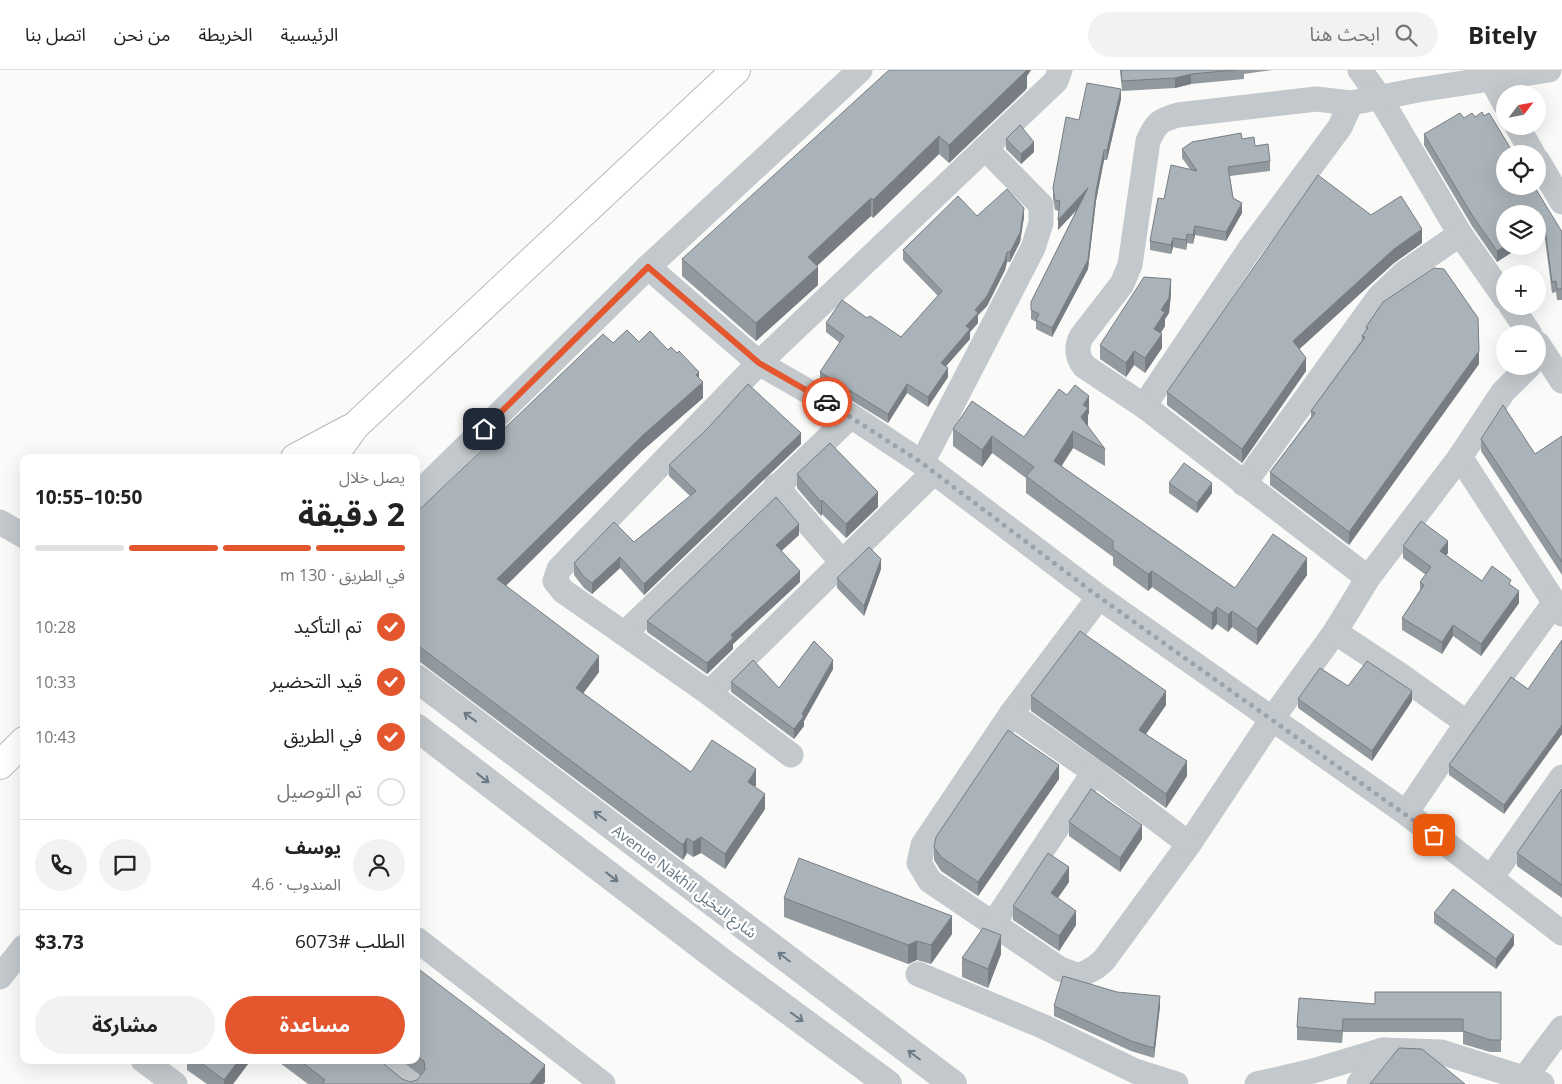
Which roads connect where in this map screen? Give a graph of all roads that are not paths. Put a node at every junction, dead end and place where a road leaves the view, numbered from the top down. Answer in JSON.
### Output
{"nodes":[{"id":1,"x":736,"y":70,"type":"edge"},
{"id":2,"x":860,"y":70,"type":"edge"},
{"id":3,"x":1060,"y":70,"type":"edge"},
{"id":4,"x":1360,"y":70,"type":"edge"},
{"id":5,"x":1549,"y":70,"type":"edge"},
{"id":6,"x":1491,"y":78,"type":"junction"},
{"id":7,"x":1496,"y":87,"type":"edge"},
{"id":8,"x":1380,"y":98,"type":"junction"},
{"id":9,"x":1352,"y":103,"type":"junction"},
{"id":10,"x":985,"y":148,"type":"junction"},
{"id":11,"x":1546,"y":175,"type":"edge"},
{"id":12,"x":1562,"y":202,"type":"edge"},
{"id":13,"x":1460,"y":234,"type":"junction"},
{"id":14,"x":648,"y":267,"type":"junction"},
{"id":15,"x":1496,"y":285,"type":"edge"},
{"id":16,"x":1546,"y":358,"type":"edge"},
{"id":17,"x":759,"y":363,"type":"junction"},
{"id":18,"x":1518,"y":375,"type":"edge"},
{"id":19,"x":1562,"y":381,"type":"edge"},
{"id":20,"x":1144,"y":406,"type":"junction"},
{"id":21,"x":851,"y":416,"type":"junction"},
{"id":22,"x":355,"y":426,"type":"junction"},
{"id":23,"x":302,"y":454,"type":"edge"},
{"id":24,"x":335,"y":454,"type":"edge"},
{"id":25,"x":1460,"y":457,"type":"junction"},
{"id":26,"x":928,"y":467,"type":"junction"},
{"id":27,"x":1244,"y":484,"type":"junction"},
{"id":28,"x":776,"y":486,"type":"junction"},
{"id":29,"x":420,"y":492,"type":"edge"},
{"id":30,"x":0,"y":522,"type":"edge"},
{"id":31,"x":20,"y":534,"type":"edge"},
{"id":32,"x":842,"y":562,"type":"junction"},
{"id":33,"x":1368,"y":578,"type":"junction"},
{"id":34,"x":1099,"y":597,"type":"junction"},
{"id":35,"x":1558,"y":608,"type":"edge"},
{"id":36,"x":1335,"y":632,"type":"junction"},
{"id":37,"x":625,"y":633,"type":"junction"},
{"id":38,"x":420,"y":681,"type":"edge"},
{"id":39,"x":709,"y":693,"type":"junction"},
{"id":40,"x":1011,"y":714,"type":"junction"},
{"id":41,"x":1272,"y":719,"type":"junction"},
{"id":42,"x":1467,"y":723,"type":"junction"},
{"id":43,"x":420,"y":730,"type":"edge"},
{"id":44,"x":20,"y":745,"type":"edge"},
{"id":45,"x":791,"y":755,"type":"dead end"},
{"id":46,"x":0,"y":765,"type":"edge"},
{"id":47,"x":1094,"y":772,"type":"junction"},
{"id":48,"x":1562,"y":777,"type":"edge"},
{"id":49,"x":1406,"y":813,"type":"junction"},
{"id":50,"x":1189,"y":844,"type":"junction"},
{"id":51,"x":1491,"y":878,"type":"junction"},
{"id":52,"x":993,"y":924,"type":"junction"},
{"id":53,"x":1562,"y":933,"type":"edge"},
{"id":54,"x":420,"y":941,"type":"edge"},
{"id":55,"x":918,"y":974,"type":"dead end"},
{"id":56,"x":1562,"y":1028,"type":"edge"},
{"id":57,"x":1383,"y":1050,"type":"junction"},
{"id":58,"x":384,"y":1064,"type":"edge"},
{"id":59,"x":587,"y":1079,"type":"edge"},
{"id":60,"x":1529,"y":1082,"type":"edge"},
{"id":61,"x":411,"y":1084,"type":"edge"},
{"id":62,"x":888,"y":1084,"type":"edge"},
{"id":63,"x":953,"y":1084,"type":"edge"},
{"id":64,"x":1176,"y":1084,"type":"edge"},
{"id":65,"x":1257,"y":1084,"type":"edge"},
{"id":66,"x":1359,"y":1084,"type":"edge"}],
"edges":[{"from":1,"to":22,"type":"main road"},
{"from":2,"to":14,"type":"street"},
{"from":3,"to":10,"type":"street"},
{"from":4,"to":8,"type":"street"},
{"from":5,"to":6,"type":"street"},
{"from":6,"to":7,"type":"street"},
{"from":6,"to":8,"type":"street"},
{"from":8,"to":9,"type":"street"},
{"from":8,"to":13,"type":"street"},
{"from":9,"to":20,"type":"street"},
{"from":9,"to":20,"type":"street"},
{"from":10,"to":17,"type":"street"},
{"from":10,"to":26,"type":"street"},
{"from":11,"to":12,"type":"street"},
{"from":13,"to":15,"type":"street"},
{"from":13,"to":27,"type":"street"},
{"from":14,"to":17,"type":"street"},
{"from":14,"to":29,"type":"street"},
{"from":16,"to":19,"type":"street"},
{"from":17,"to":21,"type":"street"},
{"from":17,"to":37,"type":"street"},
{"from":18,"to":25,"type":"street"},
{"from":20,"to":27,"type":"street"},
{"from":21,"to":26,"type":"street"},
{"from":21,"to":28,"type":"street"},
{"from":22,"to":23,"type":"main road"},
{"from":22,"to":24,"type":"main road"},
{"from":25,"to":33,"type":"street"},
{"from":25,"to":35,"type":"street"},
{"from":26,"to":32,"type":"street"},
{"from":26,"to":34,"type":"street"},
{"from":27,"to":33,"type":"street"},
{"from":28,"to":32,"type":"street"},
{"from":28,"to":37,"type":"street"},
{"from":30,"to":31,"type":"street"},
{"from":32,"to":39,"type":"street"},
{"from":33,"to":36,"type":"street"},
{"from":34,"to":40,"type":"street"},
{"from":34,"to":41,"type":"street"},
{"from":35,"to":42,"type":"street"},
{"from":36,"to":41,"type":"street"},
{"from":36,"to":42,"type":"street"},
{"from":37,"to":39,"type":"street"},
{"from":63,"to":38,"type":"street","name":"Avenue Nakhil شارع النخيل","one_way":true},
{"from":39,"to":45,"type":"street"},
{"from":40,"to":47,"type":"street"},
{"from":40,"to":52,"type":"street"},
{"from":41,"to":49,"type":"street"},
{"from":41,"to":50,"type":"street"},
{"from":42,"to":49,"type":"street"},
{"from":43,"to":62,"type":"street","one_way":true},
{"from":44,"to":46,"type":"main road"},
{"from":47,"to":50,"type":"street"},
{"from":47,"to":52,"type":"street"},
{"from":48,"to":51,"type":"street"},
{"from":49,"to":51,"type":"street"},
{"from":50,"to":52,"type":"street"},
{"from":51,"to":53,"type":"street"},
{"from":54,"to":59,"type":"street"},
{"from":55,"to":64,"type":"street"},
{"from":56,"to":60,"type":"street"},
{"from":57,"to":60,"type":"street"},
{"from":57,"to":65,"type":"street"},
{"from":57,"to":66,"type":"street"},
{"from":58,"to":61,"type":"street"}]}
